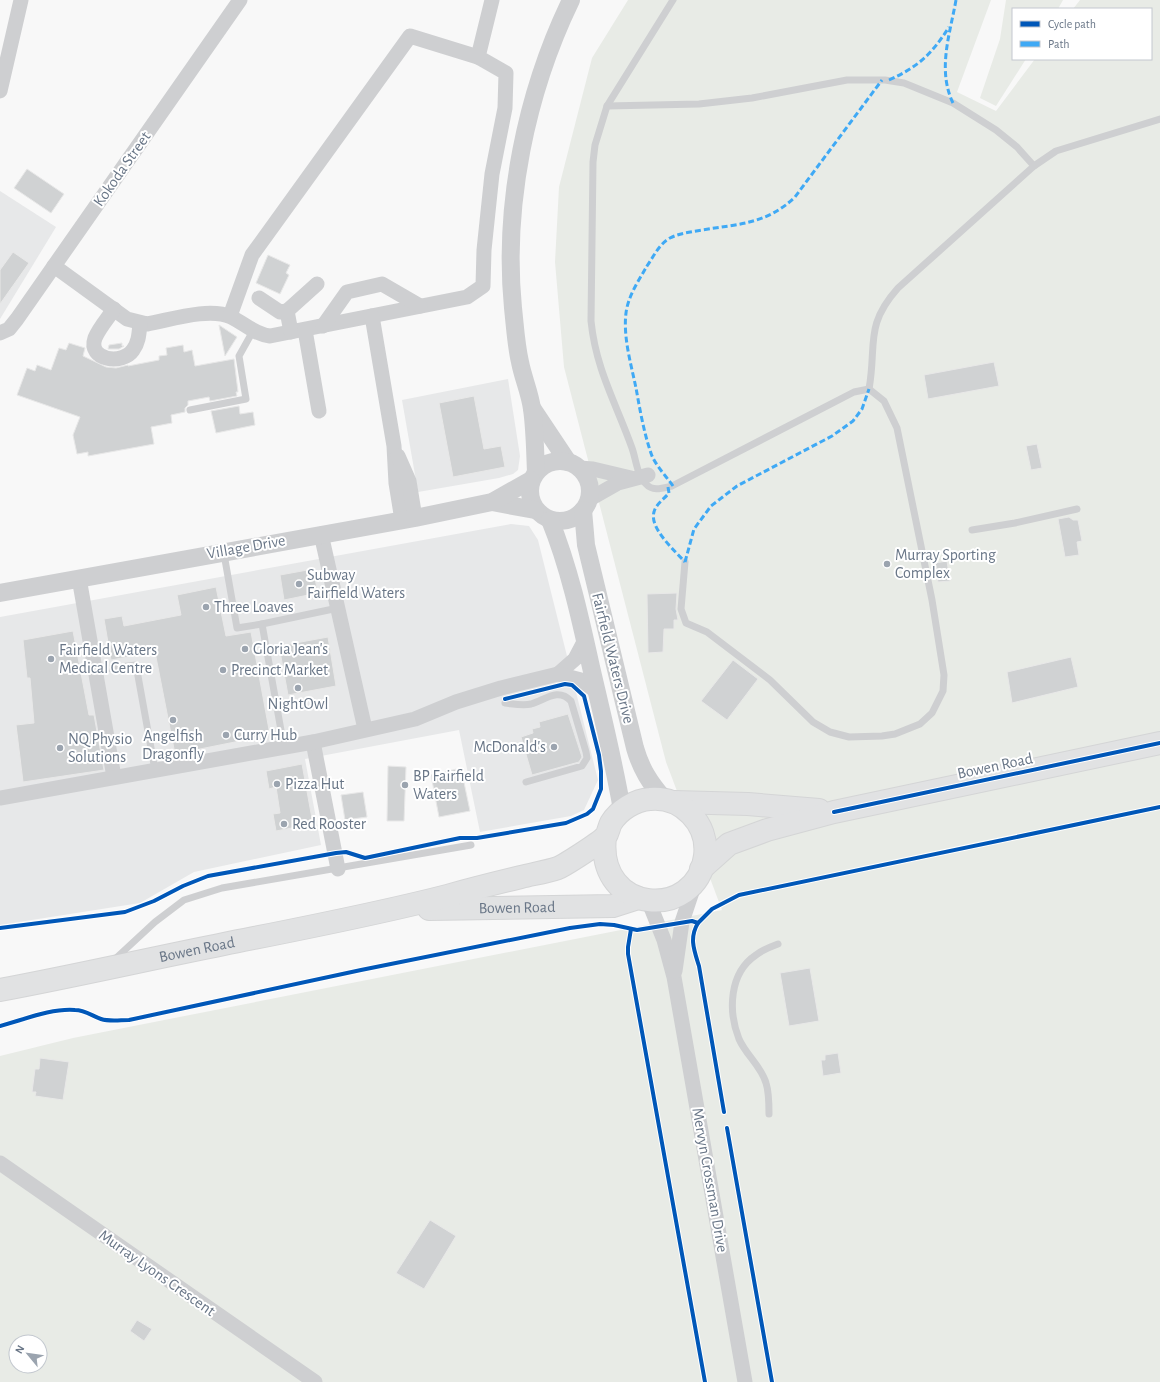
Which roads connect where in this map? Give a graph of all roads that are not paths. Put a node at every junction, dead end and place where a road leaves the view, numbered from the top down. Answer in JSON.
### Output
{"nodes":[{"id":1,"x":21,"y":0,"type":"edge"},
{"id":2,"x":240,"y":0,"type":"edge"},
{"id":3,"x":492,"y":0,"type":"edge"},
{"id":4,"x":571,"y":0,"type":"edge"},
{"id":5,"x":673,"y":0,"type":"edge"},
{"id":6,"x":478,"y":57,"type":"junction"},
{"id":7,"x":0,"y":91,"type":"edge"},
{"id":8,"x":607,"y":106,"type":"junction"},
{"id":9,"x":1160,"y":118,"type":"edge"},
{"id":10,"x":1034,"y":166,"type":"junction"},
{"id":11,"x":54,"y":266,"type":"junction"},
{"id":12,"x":317,"y":284,"type":"dead end"},
{"id":13,"x":259,"y":298,"type":"dead end"},
{"id":14,"x":420,"y":306,"type":"junction"},
{"id":15,"x":114,"y":309,"type":"junction"},
{"id":16,"x":287,"y":311,"type":"junction"},
{"id":17,"x":230,"y":316,"type":"junction"},
{"id":18,"x":372,"y":316,"type":"junction"},
{"id":19,"x":140,"y":323,"type":"junction"},
{"id":20,"x":323,"y":326,"type":"junction"},
{"id":21,"x":253,"y":331,"type":"junction"},
{"id":22,"x":298,"y":331,"type":"junction"},
{"id":23,"x":0,"y":333,"type":"edge"},
{"id":24,"x":869,"y":389,"type":"junction"},
{"id":25,"x":532,"y":408,"type":"junction"},
{"id":26,"x":190,"y":410,"type":"dead end"},
{"id":27,"x":319,"y":411,"type":"dead end"},
{"id":28,"x":574,"y":465,"type":"junction"},
{"id":29,"x":534,"y":476,"type":"junction"},
{"id":30,"x":640,"y":477,"type":"junction"},
{"id":31,"x":492,"y":502,"type":"junction"},
{"id":32,"x":586,"y":505,"type":"junction"},
{"id":33,"x":1077,"y":509,"type":"dead end"},
{"id":34,"x":535,"y":510,"type":"junction"},
{"id":35,"x":408,"y":519,"type":"junction"},
{"id":36,"x":550,"y":520,"type":"junction"},
{"id":37,"x":972,"y":530,"type":"dead end"},
{"id":38,"x":321,"y":534,"type":"junction"},
{"id":39,"x":223,"y":552,"type":"junction"},
{"id":40,"x":685,"y":562,"type":"dead end"},
{"id":41,"x":80,"y":578,"type":"junction"},
{"id":42,"x":0,"y":593,"type":"edge"},
{"id":43,"x":338,"y":608,"type":"junction"},
{"id":44,"x":262,"y":624,"type":"junction"},
{"id":45,"x":585,"y":640,"type":"junction"},
{"id":46,"x":95,"y":670,"type":"junction"},
{"id":47,"x":558,"y":674,"type":"junction"},
{"id":48,"x":597,"y":692,"type":"junction"},
{"id":49,"x":505,"y":703,"type":"dead end"},
{"id":50,"x":365,"y":729,"type":"junction"},
{"id":51,"x":313,"y":742,"type":"junction"},
{"id":52,"x":1160,"y":744,"type":"edge"},
{"id":53,"x":284,"y":747,"type":"junction"},
{"id":54,"x":155,"y":770,"type":"junction"},
{"id":55,"x":114,"y":778,"type":"junction"},
{"id":56,"x":526,"y":782,"type":"dead end"},
{"id":57,"x":0,"y":798,"type":"edge"},
{"id":58,"x":669,"y":801,"type":"junction"},
{"id":59,"x":622,"y":810,"type":"junction"},
{"id":60,"x":834,"y":812,"type":"junction"},
{"id":61,"x":605,"y":837,"type":"junction"},
{"id":62,"x":471,"y":846,"type":"dead end"},
{"id":63,"x":338,"y":869,"type":"junction"},
{"id":64,"x":699,"y":874,"type":"junction"},
{"id":65,"x":643,"y":899,"type":"junction"},
{"id":66,"x":394,"y":910,"type":"junction"},
{"id":67,"x":778,"y":944,"type":"dead end"},
{"id":68,"x":105,"y":968,"type":"junction"},
{"id":69,"x":674,"y":977,"type":"junction"},
{"id":70,"x":1,"y":988,"type":"edge"},
{"id":71,"x":769,"y":1114,"type":"dead end"},
{"id":72,"x":0,"y":1164,"type":"edge"},
{"id":73,"x":315,"y":1382,"type":"edge"},
{"id":74,"x":745,"y":1382,"type":"edge"}],
"edges":[{"from":1,"to":7,"type":"street"},
{"from":2,"to":11,"type":"street","name":"Kokoda Street"},
{"from":3,"to":6,"type":"street"},
{"from":4,"to":25,"type":"street"},
{"from":5,"to":8,"type":"lane"},
{"from":6,"to":14,"type":"street"},
{"from":6,"to":17,"type":"street"},
{"from":8,"to":10,"type":"lane"},
{"from":8,"to":30,"type":"lane"},
{"from":9,"to":10,"type":"lane"},
{"from":10,"to":24,"type":"lane"},
{"from":11,"to":15,"type":"street"},
{"from":11,"to":23,"type":"street","name":"Kokoda Street"},
{"from":12,"to":16,"type":"street"},
{"from":13,"to":16,"type":"street"},
{"from":14,"to":18,"type":"street"},
{"from":14,"to":20,"type":"street"},
{"from":15,"to":19,"type":"street"},
{"from":15,"to":19,"type":"street"},
{"from":16,"to":22,"type":"street"},
{"from":17,"to":19,"type":"street"},
{"from":17,"to":21,"type":"street"},
{"from":18,"to":20,"type":"street"},
{"from":18,"to":35,"type":"street"},
{"from":20,"to":22,"type":"street"},
{"from":21,"to":22,"type":"street"},
{"from":21,"to":26,"type":"lane"},
{"from":22,"to":27,"type":"street"},
{"from":24,"to":30,"type":"lane"},
{"from":24,"to":40,"type":"lane"},
{"from":25,"to":28,"type":"street"},
{"from":25,"to":29,"type":"street"},
{"from":28,"to":29,"type":"street"},
{"from":28,"to":30,"type":"street"},
{"from":28,"to":32,"type":"street"},
{"from":29,"to":31,"type":"street","name":"Village Drive"},
{"from":29,"to":34,"type":"street"},
{"from":30,"to":32,"type":"street"},
{"from":31,"to":34,"type":"street","name":"Village Drive"},
{"from":31,"to":35,"type":"street","name":"Village Drive"},
{"from":32,"to":36,"type":"street"},
{"from":32,"to":58,"type":"street","name":"Fairfield Waters Drive"},
{"from":33,"to":37,"type":"lane"},
{"from":34,"to":36,"type":"street"},
{"from":35,"to":38,"type":"street","name":"Village Drive"},
{"from":36,"to":45,"type":"street","name":"Fairfield Waters Drive"},
{"from":38,"to":39,"type":"street","name":"Village Drive"},
{"from":38,"to":43,"type":"street"},
{"from":39,"to":41,"type":"street","name":"Village Drive"},
{"from":39,"to":44,"type":"lane"},
{"from":41,"to":42,"type":"street","name":"Village Drive"},
{"from":41,"to":46,"type":"street"},
{"from":43,"to":44,"type":"lane"},
{"from":43,"to":50,"type":"street"},
{"from":44,"to":53,"type":"lane"},
{"from":45,"to":47,"type":"street"},
{"from":45,"to":48,"type":"street","name":"Fairfield Waters Drive"},
{"from":46,"to":54,"type":"lane"},
{"from":46,"to":55,"type":"street"},
{"from":47,"to":48,"type":"street"},
{"from":47,"to":50,"type":"street"},
{"from":48,"to":59,"type":"street","name":"Fairfield Waters Drive"},
{"from":49,"to":56,"type":"lane"},
{"from":50,"to":51,"type":"street"},
{"from":51,"to":53,"type":"street"},
{"from":51,"to":63,"type":"street"},
{"from":52,"to":60,"type":"main road","name":"Bowen Road"},
{"from":53,"to":54,"type":"street"},
{"from":54,"to":55,"type":"street"},
{"from":55,"to":57,"type":"street"},
{"from":58,"to":59,"type":"main road","name":"Bowen Road"},
{"from":58,"to":60,"type":"main road","name":"Bowen Road"},
{"from":58,"to":64,"type":"main road"},
{"from":59,"to":61,"type":"main road","name":"Bowen Road"},
{"from":60,"to":64,"type":"main road","name":"Bowen Road"},
{"from":61,"to":65,"type":"main road","name":"Bowen Road"},
{"from":61,"to":66,"type":"main road","name":"Bowen Road"},
{"from":62,"to":63,"type":"lane"},
{"from":63,"to":68,"type":"lane"},
{"from":64,"to":65,"type":"main road","name":"Bowen Road"},
{"from":64,"to":69,"type":"street","name":"Mervyn Crossman Drive"},
{"from":65,"to":66,"type":"main road","name":"Bowen Road"},
{"from":65,"to":69,"type":"street","name":"Mervyn Crossman Drive"},
{"from":66,"to":68,"type":"main road","name":"Bowen Road"},
{"from":67,"to":71,"type":"lane"},
{"from":68,"to":70,"type":"main road","name":"Bowen Road"},
{"from":69,"to":74,"type":"street","name":"Mervyn Crossman Drive"},
{"from":72,"to":73,"type":"street","name":"Murray Lyons Crescent"}]}
